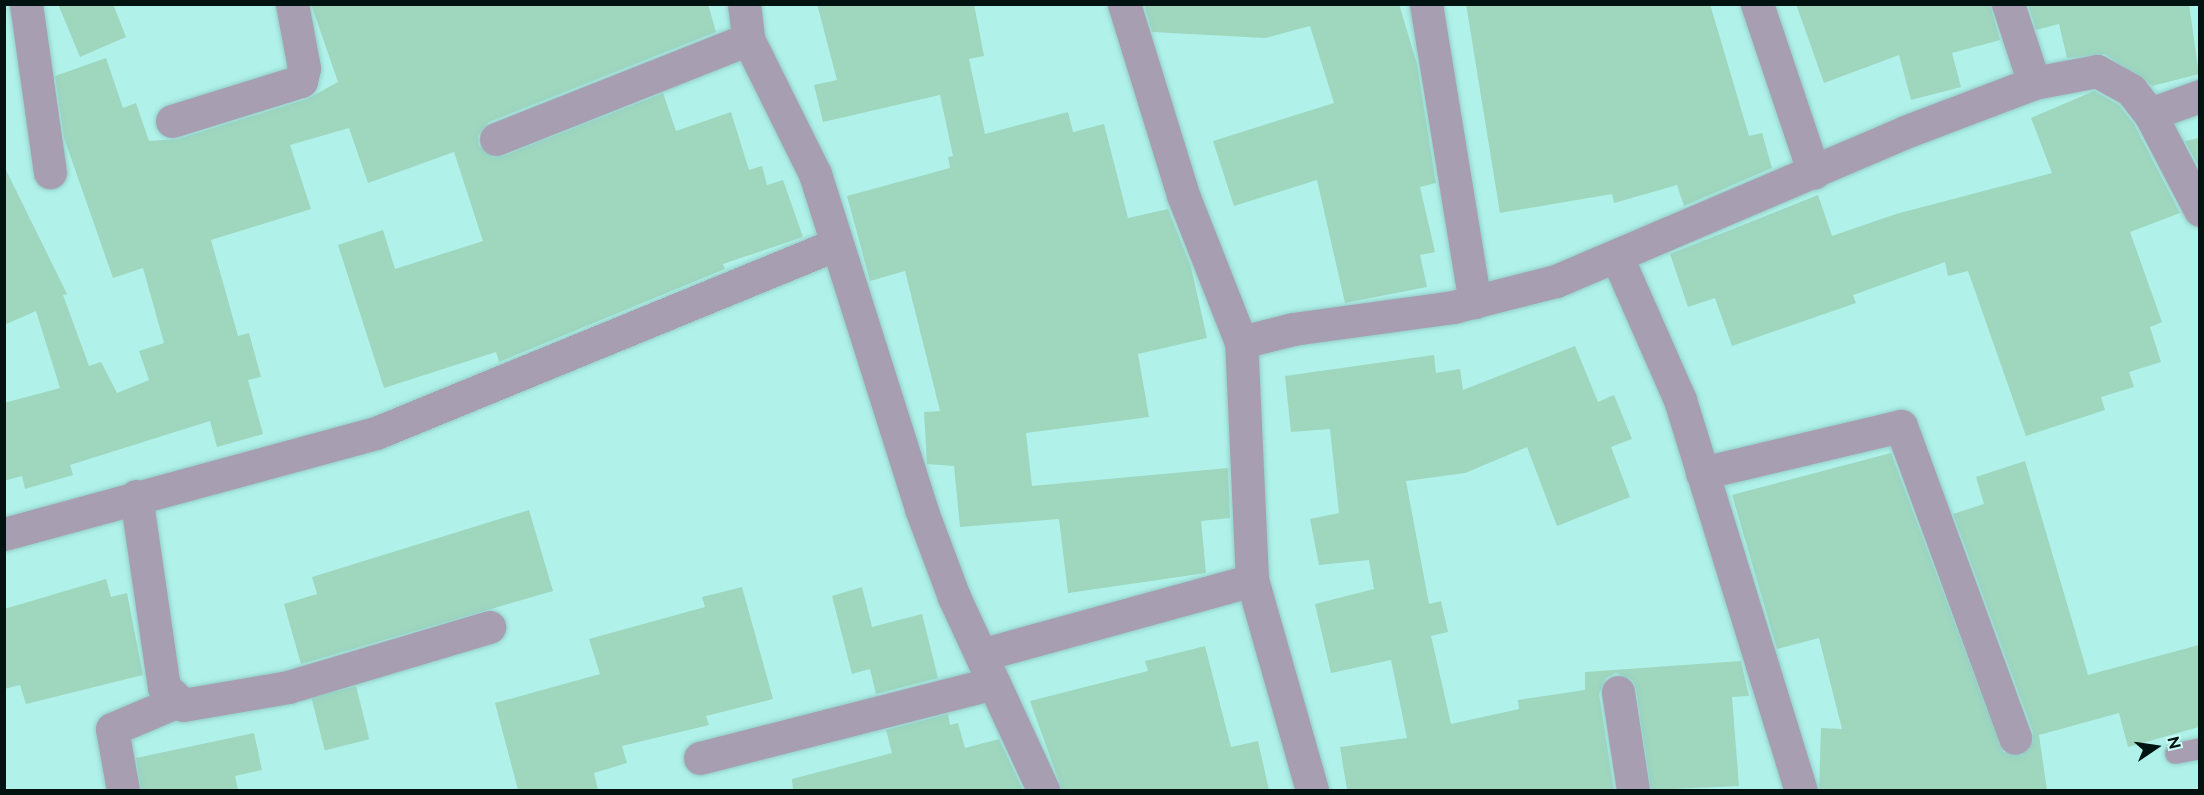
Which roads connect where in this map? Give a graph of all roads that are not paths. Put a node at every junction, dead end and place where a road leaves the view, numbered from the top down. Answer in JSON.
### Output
{"nodes":[{"id":1,"x":26,"y":4,"type":"edge"},
{"id":2,"x":292,"y":4,"type":"edge"},
{"id":3,"x":744,"y":4,"type":"edge"},
{"id":4,"x":1124,"y":4,"type":"edge"},
{"id":5,"x":1426,"y":4,"type":"edge"},
{"id":6,"x":1757,"y":4,"type":"edge"},
{"id":7,"x":2008,"y":4,"type":"edge"},
{"id":8,"x":747,"y":39,"type":"junction"},
{"id":9,"x":2034,"y":82,"type":"junction"},
{"id":10,"x":2199,"y":96,"type":"edge"},
{"id":11,"x":2150,"y":114,"type":"junction"},
{"id":12,"x":172,"y":121,"type":"dead end"},
{"id":13,"x":496,"y":139,"type":"dead end"},
{"id":14,"x":50,"y":172,"type":"dead end"},
{"id":15,"x":1814,"y":173,"type":"junction"},
{"id":16,"x":2199,"y":210,"type":"edge"},
{"id":17,"x":837,"y":244,"type":"junction"},
{"id":18,"x":1617,"y":257,"type":"junction"},
{"id":19,"x":1474,"y":302,"type":"junction"},
{"id":20,"x":1241,"y":342,"type":"junction"},
{"id":21,"x":1702,"y":473,"type":"junction"},
{"id":22,"x":136,"y":496,"type":"junction"},
{"id":23,"x":4,"y":534,"type":"edge"},
{"id":24,"x":1252,"y":580,"type":"junction"},
{"id":25,"x":489,"y":627,"type":"dead end"},
{"id":26,"x":989,"y":669,"type":"junction"},
{"id":27,"x":1618,"y":692,"type":"dead end"},
{"id":28,"x":176,"y":702,"type":"junction"},
{"id":29,"x":2015,"y":738,"type":"dead end"},
{"id":30,"x":2199,"y":748,"type":"edge"},
{"id":31,"x":2175,"y":753,"type":"dead end"},
{"id":32,"x":700,"y":758,"type":"dead end"},
{"id":33,"x":123,"y":790,"type":"edge"},
{"id":34,"x":1043,"y":790,"type":"edge"},
{"id":35,"x":1312,"y":790,"type":"edge"},
{"id":36,"x":1633,"y":790,"type":"edge"},
{"id":37,"x":1801,"y":790,"type":"edge"}],
"edges":[{"from":1,"to":14,"type":"street"},
{"from":2,"to":12,"type":"street"},
{"from":3,"to":8,"type":"street"},
{"from":4,"to":20,"type":"street"},
{"from":5,"to":19,"type":"street"},
{"from":6,"to":15,"type":"street"},
{"from":7,"to":9,"type":"street"},
{"from":8,"to":13,"type":"street"},
{"from":8,"to":17,"type":"street"},
{"from":9,"to":11,"type":"street"},
{"from":9,"to":15,"type":"street"},
{"from":10,"to":11,"type":"street"},
{"from":11,"to":16,"type":"street"},
{"from":15,"to":18,"type":"street"},
{"from":17,"to":22,"type":"street"},
{"from":17,"to":26,"type":"street"},
{"from":18,"to":19,"type":"street"},
{"from":18,"to":21,"type":"street"},
{"from":19,"to":20,"type":"street"},
{"from":20,"to":24,"type":"street"},
{"from":21,"to":29,"type":"street"},
{"from":21,"to":37,"type":"street"},
{"from":22,"to":23,"type":"street"},
{"from":22,"to":28,"type":"street"},
{"from":24,"to":26,"type":"street"},
{"from":24,"to":35,"type":"street"},
{"from":25,"to":28,"type":"street"},
{"from":26,"to":32,"type":"street"},
{"from":26,"to":34,"type":"street"},
{"from":27,"to":36,"type":"street"},
{"from":28,"to":33,"type":"street"},
{"from":30,"to":31,"type":"lane"}]}
